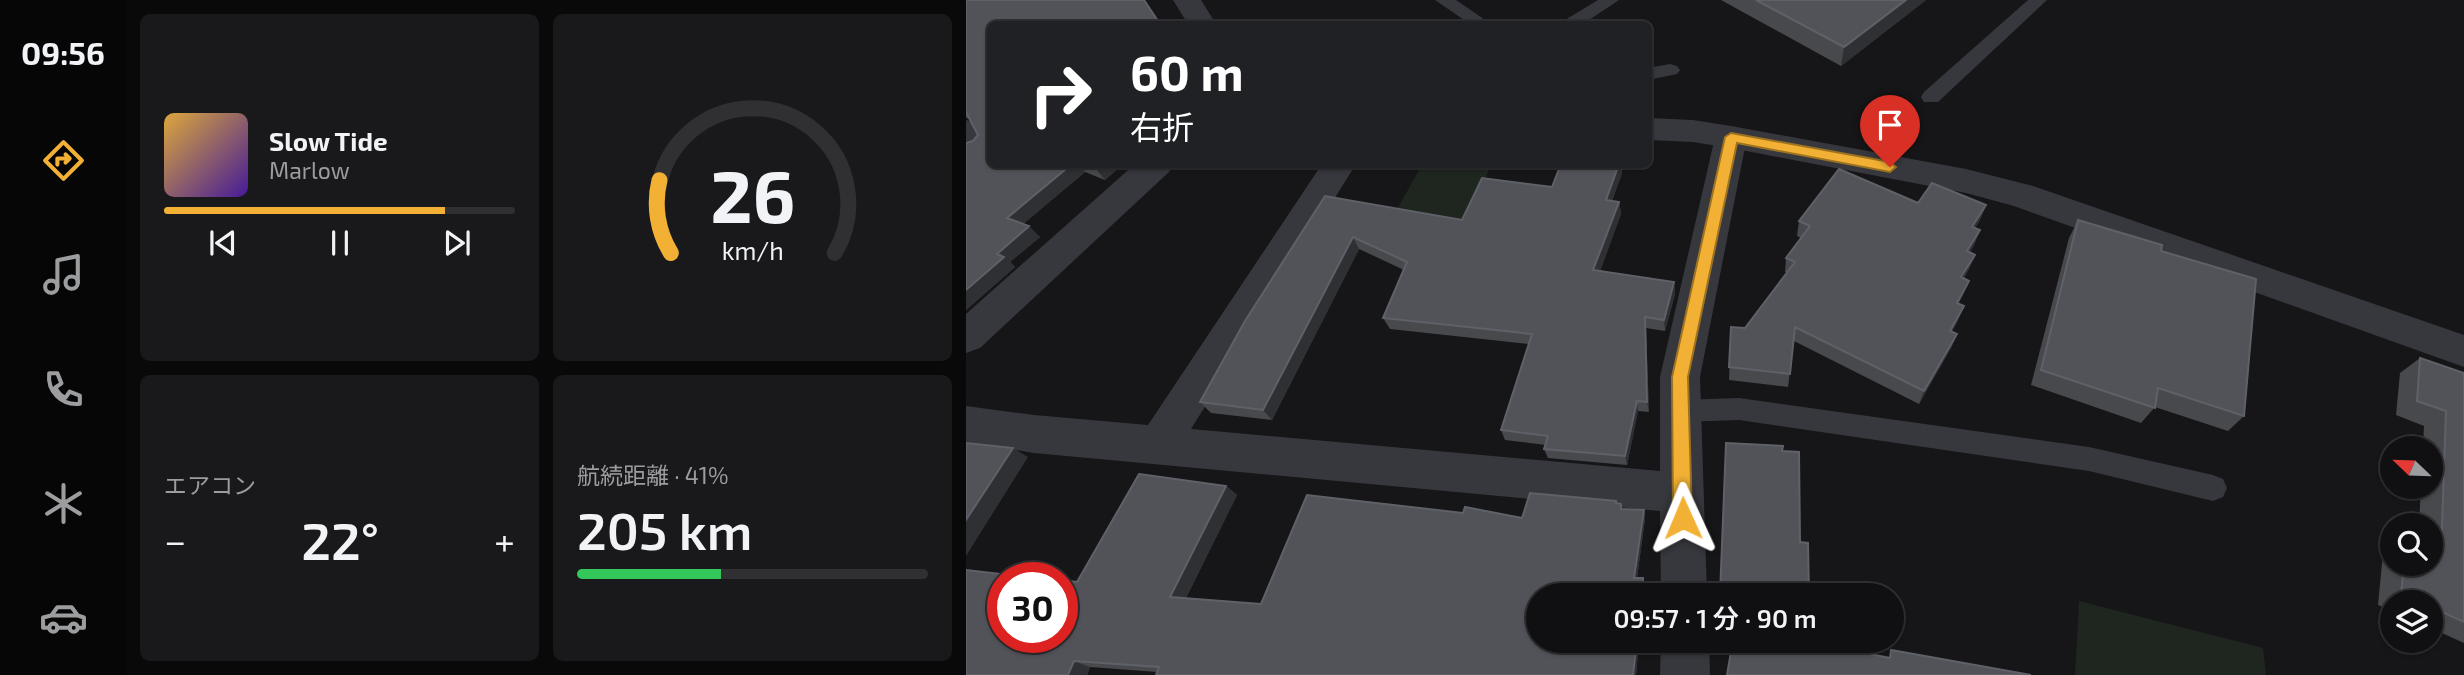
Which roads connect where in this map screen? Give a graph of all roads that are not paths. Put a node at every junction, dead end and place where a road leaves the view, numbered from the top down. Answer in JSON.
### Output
{"nodes":[{"id":1,"x":1186,"y":0,"type":"edge"},
{"id":2,"x":1444,"y":0,"type":"edge"},
{"id":3,"x":1610,"y":0,"type":"edge"},
{"id":4,"x":2038,"y":0,"type":"edge"},
{"id":5,"x":1200,"y":21,"type":"edge"},
{"id":6,"x":1477,"y":21,"type":"edge"},
{"id":7,"x":1576,"y":21,"type":"edge"},
{"id":8,"x":1670,"y":71,"type":"dead end"},
{"id":9,"x":1652,"y":73,"type":"edge"},
{"id":10,"x":1931,"y":97,"type":"dead end"},
{"id":11,"x":1652,"y":129,"type":"edge"},
{"id":12,"x":1731,"y":137,"type":"junction"},
{"id":13,"x":1153,"y":168,"type":"edge"},
{"id":14,"x":1337,"y":168,"type":"edge"},
{"id":15,"x":966,"y":337,"type":"edge"},
{"id":16,"x":2464,"y":351,"type":"edge"},
{"id":17,"x":1681,"y":411,"type":"junction"},
{"id":18,"x":966,"y":424,"type":"edge"},
{"id":19,"x":1159,"y":444,"type":"junction"},
{"id":20,"x":2213,"y":488,"type":"dead end"},
{"id":21,"x":1682,"y":493,"type":"junction"},
{"id":22,"x":1684,"y":583,"type":"edge"},
{"id":23,"x":1685,"y":653,"type":"edge"},
{"id":24,"x":1685,"y":675,"type":"edge"}],
"edges":[{"from":1,"to":5,"type":"street"},
{"from":2,"to":6,"type":"lane"},
{"from":3,"to":7,"type":"lane"},
{"from":4,"to":10,"type":"lane"},
{"from":8,"to":9,"type":"lane"},
{"from":11,"to":12,"type":"street"},
{"from":12,"to":16,"type":"street"},
{"from":12,"to":17,"type":"street"},
{"from":13,"to":15,"type":"street"},
{"from":14,"to":19,"type":"street"},
{"from":17,"to":20,"type":"lane"},
{"from":17,"to":21,"type":"street"},
{"from":18,"to":19,"type":"street"},
{"from":19,"to":21,"type":"street"},
{"from":21,"to":22,"type":"street"},
{"from":23,"to":24,"type":"street"}]}
